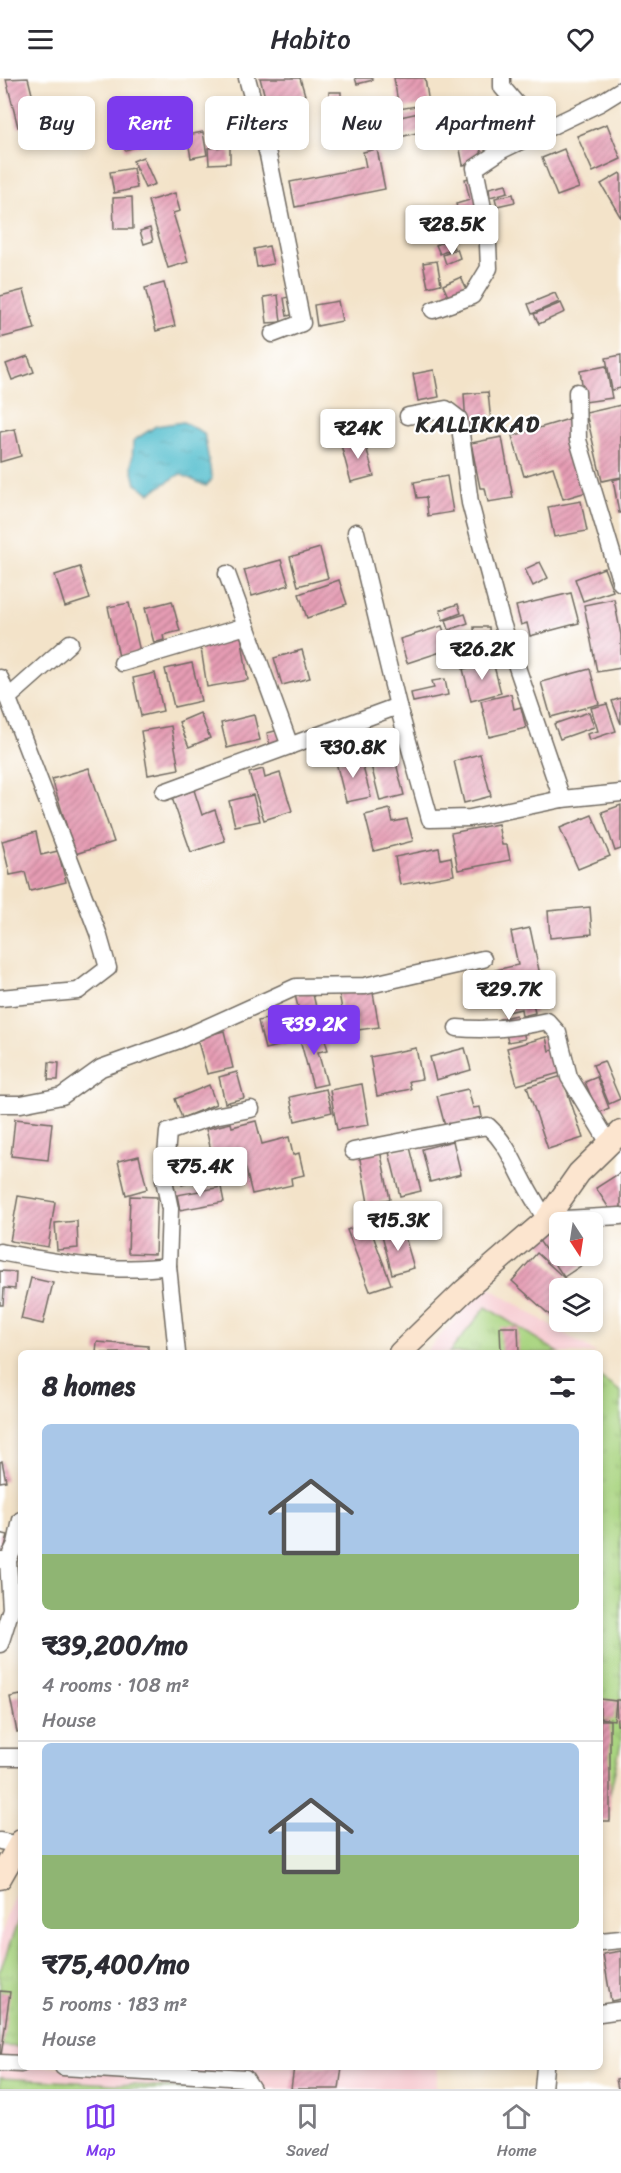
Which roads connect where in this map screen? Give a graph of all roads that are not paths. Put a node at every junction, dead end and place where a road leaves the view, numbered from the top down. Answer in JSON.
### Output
{"nodes":[{"id":1,"x":247,"y":78,"type":"edge"},
{"id":2,"x":502,"y":78,"type":"edge"},
{"id":3,"x":621,"y":90,"type":"edge"},
{"id":4,"x":510,"y":96,"type":"edge"},
{"id":5,"x":556,"y":124,"type":"edge"},
{"id":6,"x":502,"y":150,"type":"edge"},
{"id":7,"x":433,"y":310,"type":"dead end"},
{"id":8,"x":273,"y":334,"type":"dead end"},
{"id":9,"x":577,"y":392,"type":"dead end"},
{"id":10,"x":408,"y":416,"type":"dead end"},
{"id":11,"x":356,"y":532,"type":"dead end"},
{"id":12,"x":227,"y":574,"type":"dead end"},
{"id":13,"x":621,"y":583,"type":"edge"},
{"id":14,"x":246,"y":626,"type":"junction"},
{"id":15,"x":70,"y":643,"type":"dead end"},
{"id":16,"x":122,"y":663,"type":"dead end"},
{"id":17,"x":0,"y":678,"type":"edge"},
{"id":18,"x":8,"y":698,"type":"junction"},
{"id":19,"x":398,"y":706,"type":"junction"},
{"id":20,"x":290,"y":746,"type":"junction"},
{"id":21,"x":164,"y":792,"type":"dead end"},
{"id":22,"x":621,"y":793,"type":"edge"},
{"id":23,"x":562,"y":799,"type":"junction"},
{"id":24,"x":483,"y":959,"type":"dead end"},
{"id":25,"x":0,"y":998,"type":"edge"},
{"id":26,"x":457,"y":1028,"type":"dead end"},
{"id":27,"x":0,"y":1104,"type":"edge"},
{"id":28,"x":251,"y":1109,"type":"dead end"},
{"id":29,"x":615,"y":1137,"type":"edge"},
{"id":30,"x":353,"y":1151,"type":"dead end"},
{"id":31,"x":621,"y":1216,"type":"edge"},
{"id":32,"x":546,"y":1220,"type":"junction"},
{"id":33,"x":0,"y":1252,"type":"edge"},
{"id":34,"x":168,"y":1266,"type":"junction"},
{"id":35,"x":177,"y":1350,"type":"edge"},
{"id":36,"x":403,"y":1350,"type":"edge"},
{"id":37,"x":18,"y":1534,"type":"edge"},
{"id":38,"x":4,"y":1560,"type":"edge"},
{"id":39,"x":0,"y":1644,"type":"edge"},
{"id":40,"x":0,"y":1757,"type":"edge"},
{"id":41,"x":18,"y":1757,"type":"edge"},
{"id":42,"x":13,"y":1842,"type":"edge"},
{"id":43,"x":0,"y":1878,"type":"edge"},
{"id":44,"x":621,"y":1940,"type":"edge"},
{"id":45,"x":603,"y":1942,"type":"edge"},
{"id":46,"x":621,"y":2010,"type":"edge"},
{"id":47,"x":603,"y":2013,"type":"edge"},
{"id":48,"x":0,"y":2063,"type":"edge"},
{"id":49,"x":18,"y":2064,"type":"edge"},
{"id":50,"x":113,"y":2070,"type":"edge"},
{"id":51,"x":545,"y":2070,"type":"edge"},
{"id":52,"x":252,"y":2089,"type":"edge"},
{"id":53,"x":543,"y":2089,"type":"edge"}],
"edges":[{"from":1,"to":8,"type":"street"},
{"from":2,"to":4,"type":"street"},
{"from":3,"to":5,"type":"street"},
{"from":6,"to":7,"type":"street"},
{"from":9,"to":13,"type":"street"},
{"from":10,"to":23,"type":"street"},
{"from":11,"to":19,"type":"street"},
{"from":12,"to":14,"type":"street"},
{"from":14,"to":16,"type":"street"},
{"from":14,"to":20,"type":"street"},
{"from":15,"to":18,"type":"street"},
{"from":17,"to":18,"type":"street"},
{"from":18,"to":25,"type":"street"},
{"from":19,"to":20,"type":"street"},
{"from":19,"to":23,"type":"street"},
{"from":20,"to":21,"type":"street"},
{"from":22,"to":23,"type":"street"},
{"from":24,"to":27,"type":"street"},
{"from":26,"to":29,"type":"street"},
{"from":28,"to":34,"type":"street"},
{"from":29,"to":32,"type":"main road"},
{"from":30,"to":32,"type":"street"},
{"from":31,"to":32,"type":"street"},
{"from":32,"to":36,"type":"main road"},
{"from":33,"to":34,"type":"street"},
{"from":34,"to":35,"type":"street"},
{"from":37,"to":38,"type":"street"},
{"from":38,"to":39,"type":"street"},
{"from":40,"to":41,"type":"street"},
{"from":42,"to":43,"type":"main road"},
{"from":44,"to":45,"type":"street"},
{"from":46,"to":47,"type":"street"},
{"from":48,"to":49,"type":"street"},
{"from":50,"to":52,"type":"street"},
{"from":51,"to":53,"type":"street"}]}
